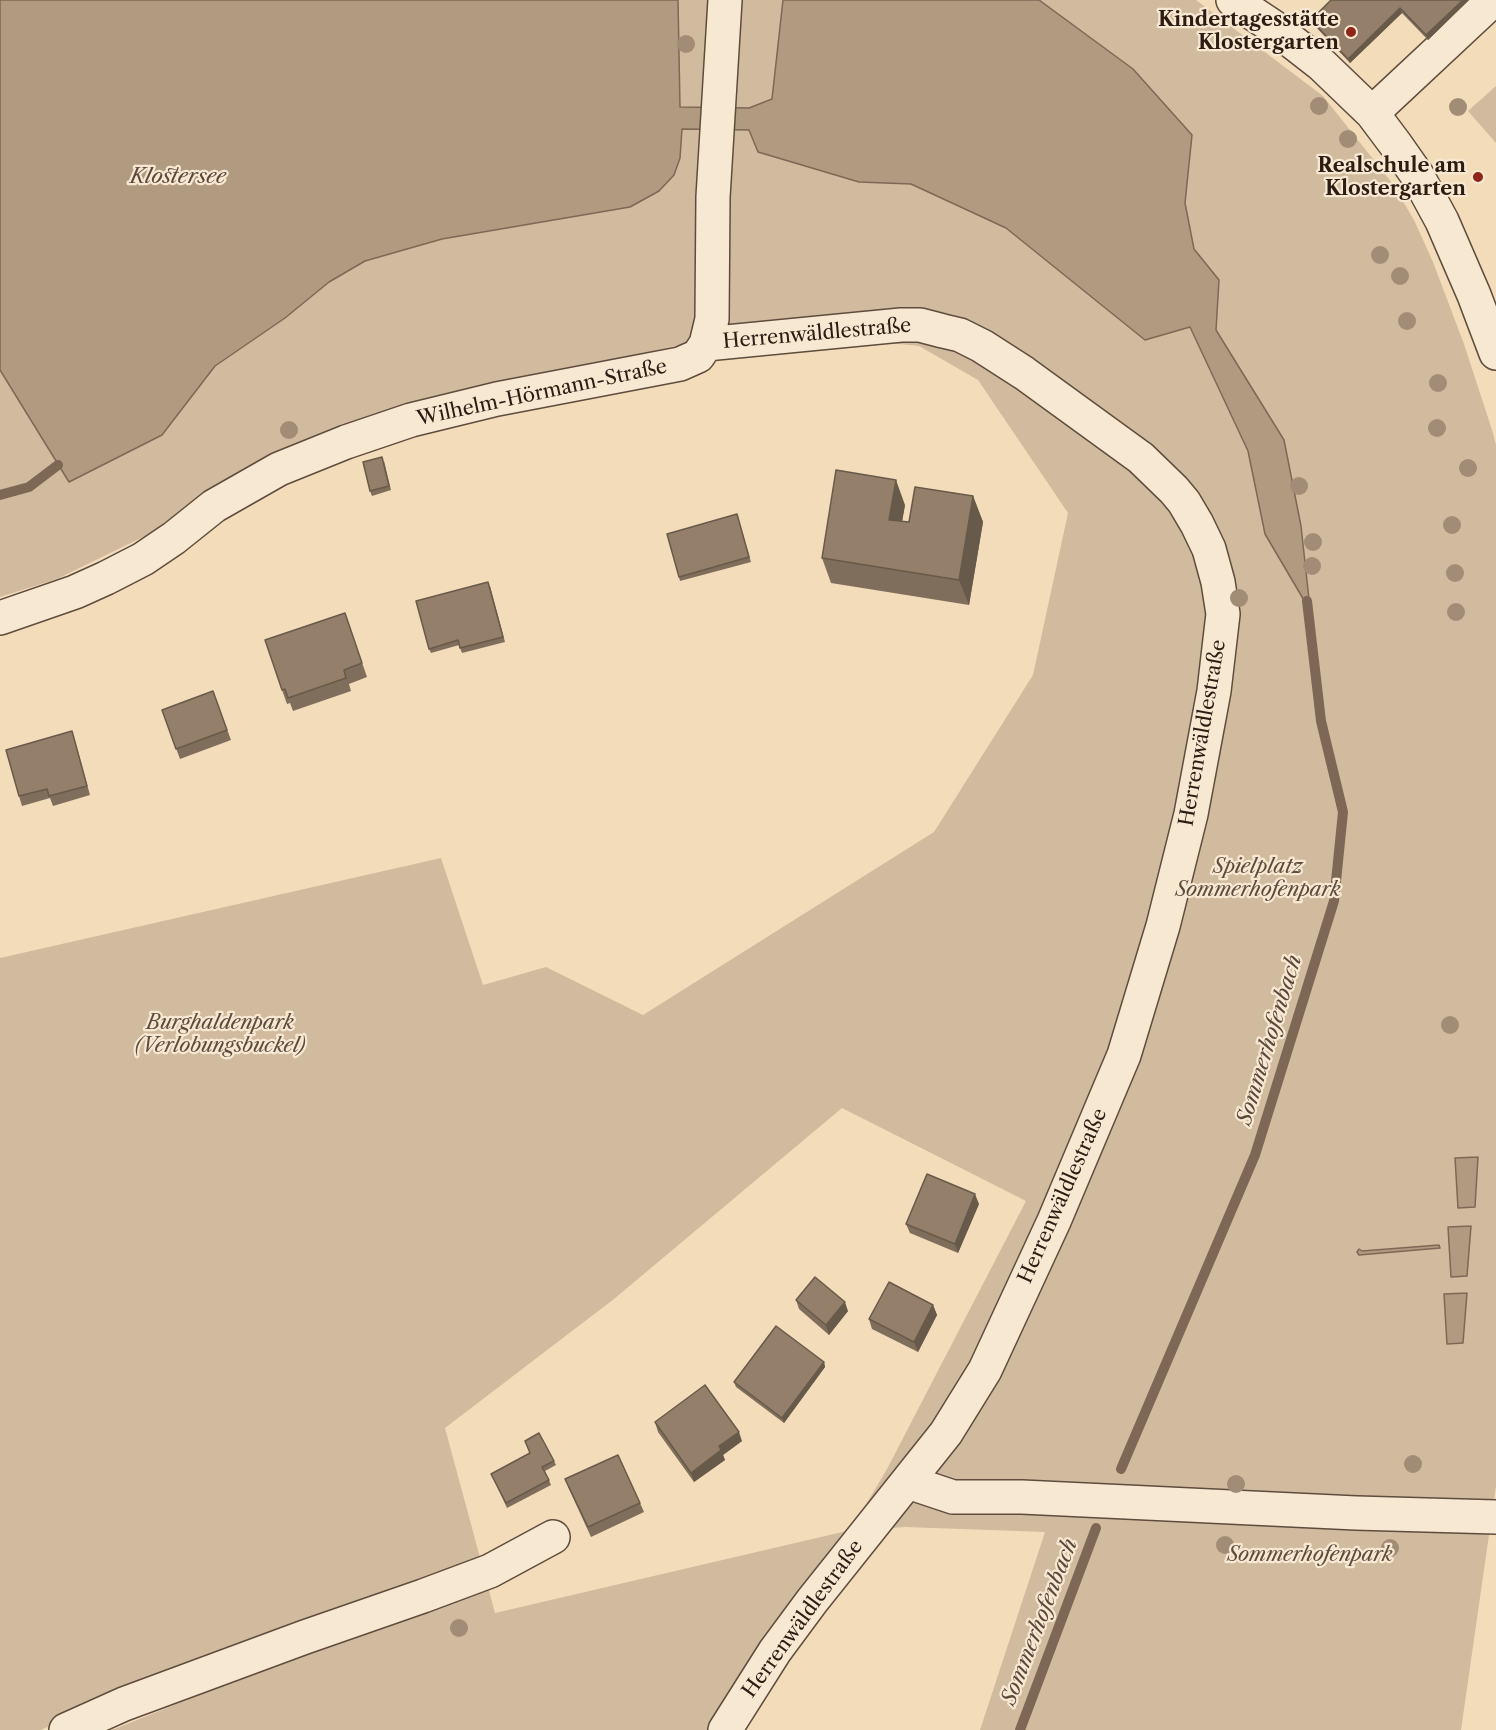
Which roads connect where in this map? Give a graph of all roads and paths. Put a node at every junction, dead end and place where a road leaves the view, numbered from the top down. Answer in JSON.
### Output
{"nodes":[{"id":1,"x":725,"y":0,"type":"edge"},
{"id":2,"x":1233,"y":0,"type":"edge"},
{"id":3,"x":1493,"y":0,"type":"edge"},
{"id":4,"x":1372,"y":113,"type":"junction"},
{"id":5,"x":706,"y":344,"type":"junction"},
{"id":6,"x":1496,"y":353,"type":"edge"},
{"id":7,"x":0,"y":618,"type":"edge"},
{"id":8,"x":908,"y":1482,"type":"junction"},
{"id":9,"x":1496,"y":1517,"type":"edge"},
{"id":10,"x":553,"y":1537,"type":"dead end"},
{"id":11,"x":66,"y":1730,"type":"edge"},
{"id":12,"x":726,"y":1730,"type":"edge"}],
"edges":[{"from":1,"to":5,"type":"street"},
{"from":2,"to":4,"type":"street"},
{"from":3,"to":4,"type":"street"},
{"from":4,"to":6,"type":"street"},
{"from":5,"to":7,"type":"street","name":"Wilhelm-Hörmann-Straße"},
{"from":5,"to":8,"type":"street","name":"Herrenwäldlestraße"},
{"from":8,"to":9,"type":"street"},
{"from":8,"to":12,"type":"street","name":"Herrenwäldlestraße"},
{"from":10,"to":11,"type":"street"}]}
